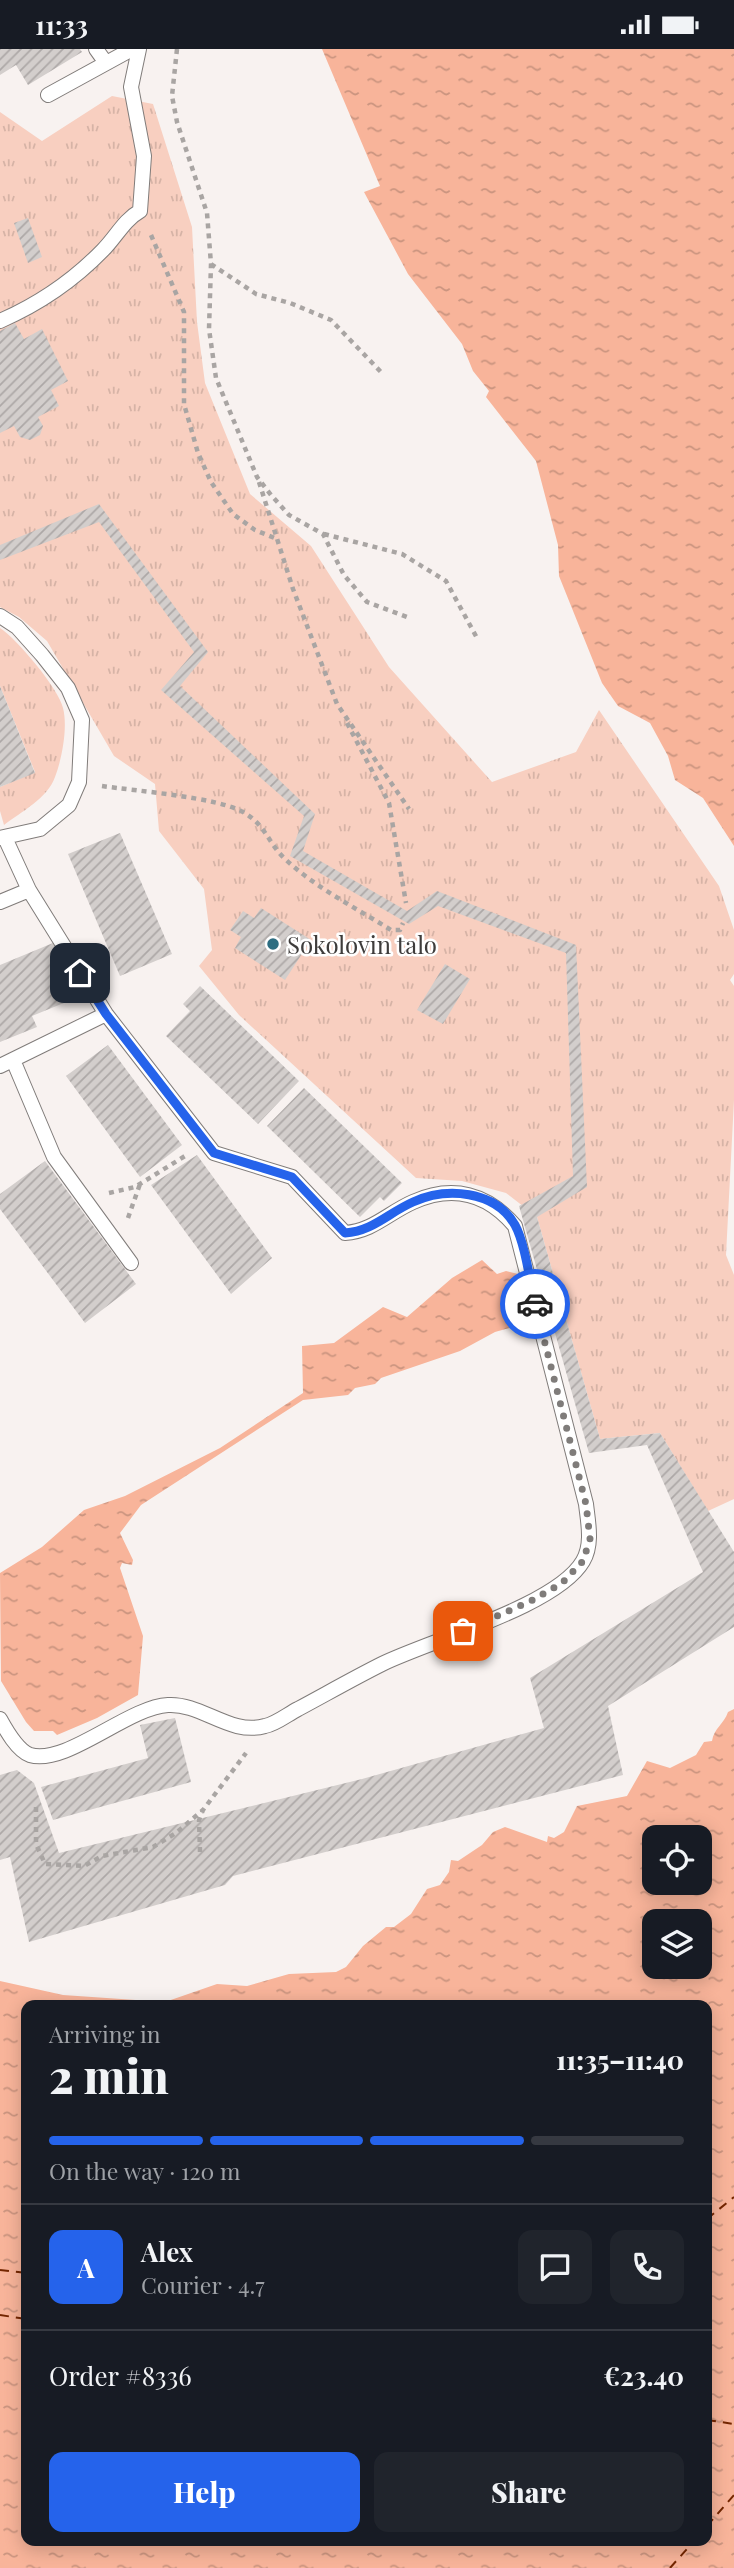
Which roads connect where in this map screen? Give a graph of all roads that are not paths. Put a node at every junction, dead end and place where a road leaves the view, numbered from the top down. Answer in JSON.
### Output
{"nodes":[{"id":1,"x":96,"y":49,"type":"edge"},
{"id":2,"x":132,"y":49,"type":"edge"},
{"id":3,"x":139,"y":49,"type":"edge"},
{"id":4,"x":106,"y":63,"type":"junction"},
{"id":5,"x":48,"y":95,"type":"dead end"},
{"id":6,"x":0,"y":321,"type":"edge"},
{"id":7,"x":0,"y":616,"type":"edge"},
{"id":8,"x":3,"y":839,"type":"edge"},
{"id":9,"x":29,"y":890,"type":"junction"},
{"id":10,"x":0,"y":902,"type":"edge"},
{"id":11,"x":106,"y":1014,"type":"junction"},
{"id":12,"x":7,"y":1063,"type":"edge"},
{"id":13,"x":131,"y":1262,"type":"dead end"},
{"id":14,"x":0,"y":1719,"type":"edge"}],
"edges":[{"from":1,"to":4,"type":"lane"},
{"from":2,"to":4,"type":"lane"},
{"from":3,"to":6,"type":"lane"},
{"from":4,"to":5,"type":"lane"},
{"from":7,"to":8,"type":"lane"},
{"from":8,"to":9,"type":"lane"},
{"from":9,"to":10,"type":"lane"},
{"from":9,"to":11,"type":"lane"},
{"from":11,"to":12,"type":"lane"},
{"from":11,"to":14,"type":"lane"},
{"from":12,"to":13,"type":"lane"}]}
